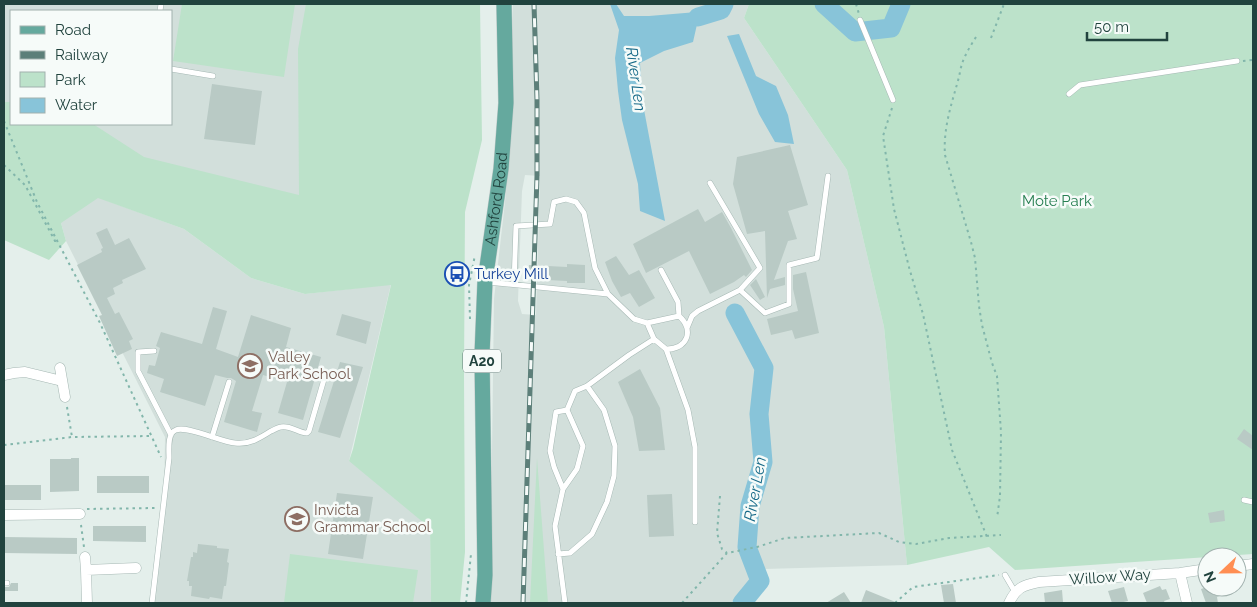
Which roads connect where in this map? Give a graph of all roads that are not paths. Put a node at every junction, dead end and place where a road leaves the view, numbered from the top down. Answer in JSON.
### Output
{"nodes":[{"id":1,"x":504,"y":4,"type":"edge"},
{"id":2,"x":860,"y":20,"type":"dead end"},
{"id":3,"x":1237,"y":61,"type":"dead end"},
{"id":4,"x":172,"y":69,"type":"edge"},
{"id":5,"x":213,"y":76,"type":"dead end"},
{"id":6,"x":1068,"y":94,"type":"dead end"},
{"id":7,"x":894,"y":101,"type":"road end"},
{"id":8,"x":828,"y":176,"type":"dead end"},
{"id":9,"x":710,"y":183,"type":"dead end"},
{"id":10,"x":661,"y":270,"type":"dead end"},
{"id":11,"x":485,"y":281,"type":"junction"},
{"id":12,"x":514,"y":284,"type":"junction"},
{"id":13,"x":740,"y":290,"type":"junction"},
{"id":14,"x":608,"y":294,"type":"junction"},
{"id":15,"x":678,"y":316,"type":"junction"},
{"id":16,"x":647,"y":323,"type":"junction"},
{"id":17,"x":687,"y":328,"type":"junction"},
{"id":18,"x":654,"y":339,"type":"junction"},
{"id":19,"x":666,"y":349,"type":"junction"},
{"id":20,"x":154,"y":351,"type":"dead end"},
{"id":21,"x":60,"y":368,"type":"dead end"},
{"id":22,"x":4,"y":375,"type":"edge"},
{"id":23,"x":324,"y":376,"type":"dead end"},
{"id":24,"x":62,"y":381,"type":"junction"},
{"id":25,"x":229,"y":382,"type":"dead end"},
{"id":26,"x":587,"y":386,"type":"junction"},
{"id":27,"x":64,"y":397,"type":"road end"},
{"id":28,"x":567,"y":410,"type":"junction"},
{"id":29,"x":171,"y":435,"type":"junction"},
{"id":30,"x":212,"y":437,"type":"junction"},
{"id":31,"x":563,"y":489,"type":"junction"},
{"id":32,"x":1244,"y":500,"type":"dead end"},
{"id":33,"x":1253,"y":502,"type":"edge"},
{"id":34,"x":80,"y":514,"type":"road end"},
{"id":35,"x":4,"y":515,"type":"edge"},
{"id":36,"x":695,"y":522,"type":"dead end"},
{"id":37,"x":558,"y":554,"type":"junction"},
{"id":38,"x":85,"y":557,"type":"road end"},
{"id":39,"x":136,"y":568,"type":"dead end"},
{"id":40,"x":86,"y":570,"type":"junction"},
{"id":41,"x":1197,"y":571,"type":"edge"},
{"id":42,"x":1180,"y":573,"type":"junction"},
{"id":43,"x":1005,"y":575,"type":"road end"},
{"id":44,"x":1015,"y":592,"type":"junction"},
{"id":45,"x":87,"y":603,"type":"edge"},
{"id":46,"x":152,"y":603,"type":"edge"},
{"id":47,"x":483,"y":603,"type":"edge"},
{"id":48,"x":565,"y":603,"type":"edge"},
{"id":49,"x":1009,"y":603,"type":"edge"},
{"id":50,"x":1187,"y":603,"type":"edge"}],
"edges":[{"from":1,"to":11,"type":"main road","name":"Ashford Road","number":"A20"},
{"from":2,"to":7,"type":"lane"},
{"from":3,"to":6,"type":"lane"},
{"from":4,"to":5,"type":"lane"},
{"from":8,"to":13,"type":"lane"},
{"from":9,"to":13,"type":"lane"},
{"from":10,"to":15,"type":"lane"},
{"from":11,"to":12,"type":"lane"},
{"from":11,"to":47,"type":"main road","name":"Ashford Road","number":"A20"},
{"from":12,"to":14,"type":"lane"},
{"from":12,"to":14,"type":"lane"},
{"from":13,"to":17,"type":"lane"},
{"from":14,"to":16,"type":"lane"},
{"from":15,"to":16,"type":"lane"},
{"from":15,"to":17,"type":"lane"},
{"from":16,"to":18,"type":"lane"},
{"from":17,"to":19,"type":"lane"},
{"from":18,"to":19,"type":"lane"},
{"from":18,"to":26,"type":"lane"},
{"from":19,"to":36,"type":"lane"},
{"from":20,"to":29,"type":"lane"},
{"from":21,"to":24,"type":"street"},
{"from":22,"to":24,"type":"street"},
{"from":23,"to":30,"type":"lane"},
{"from":24,"to":27,"type":"street"},
{"from":25,"to":30,"type":"lane"},
{"from":26,"to":28,"type":"lane"},
{"from":26,"to":37,"type":"lane"},
{"from":28,"to":31,"type":"lane"},
{"from":28,"to":31,"type":"lane"},
{"from":29,"to":30,"type":"lane"},
{"from":29,"to":46,"type":"lane"},
{"from":31,"to":37,"type":"lane"},
{"from":32,"to":33,"type":"lane"},
{"from":34,"to":35,"type":"street"},
{"from":37,"to":48,"type":"lane"},
{"from":38,"to":40,"type":"street"},
{"from":39,"to":40,"type":"street"},
{"from":40,"to":45,"type":"street"},
{"from":41,"to":42,"type":"street","name":"Willow Way"},
{"from":42,"to":44,"type":"street","name":"Willow Way"},
{"from":42,"to":50,"type":"street"},
{"from":43,"to":44,"type":"lane"},
{"from":44,"to":49,"type":"street"}]}
